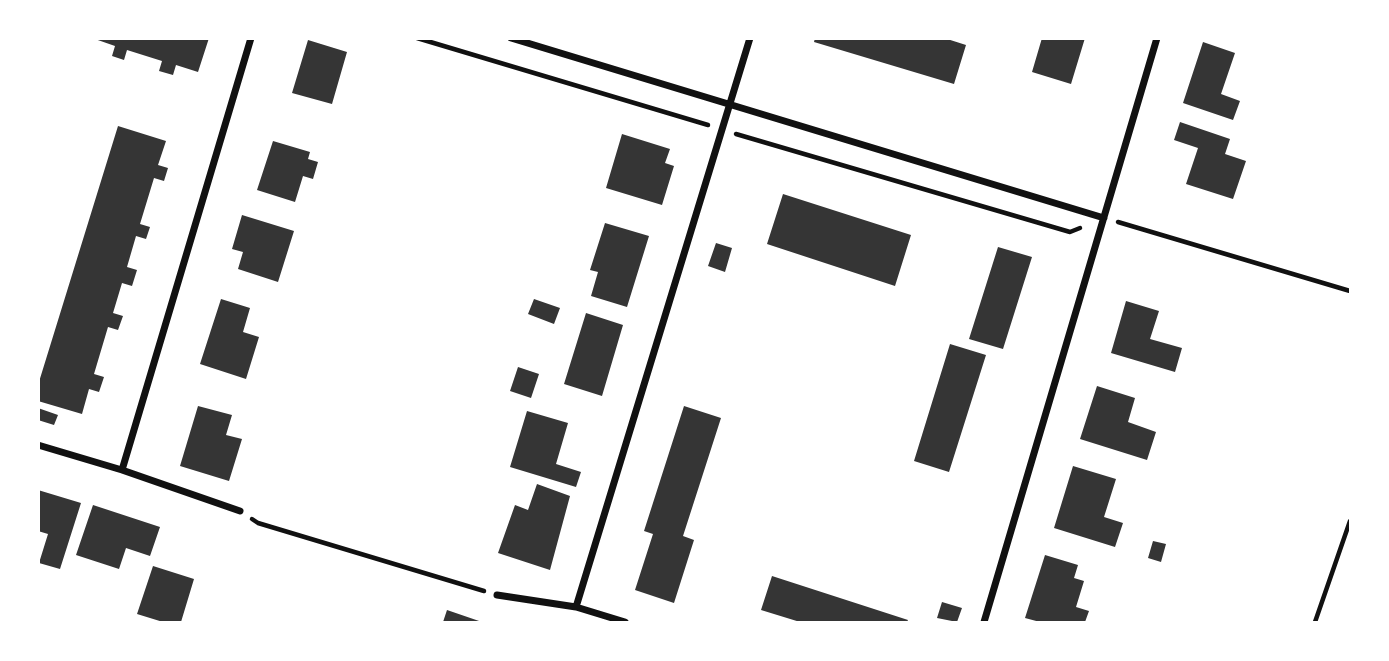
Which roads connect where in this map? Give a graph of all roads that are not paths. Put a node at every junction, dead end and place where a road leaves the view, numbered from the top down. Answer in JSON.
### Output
{"nodes":[{"id":1,"x":251,"y":38,"type":"edge"},
{"id":2,"x":511,"y":38,"type":"edge"},
{"id":3,"x":750,"y":38,"type":"edge"},
{"id":4,"x":1157,"y":38,"type":"edge"},
{"id":5,"x":730,"y":105,"type":"junction"},
{"id":6,"x":1104,"y":218,"type":"junction"},
{"id":7,"x":38,"y":446,"type":"edge"},
{"id":8,"x":122,"y":470,"type":"junction"},
{"id":9,"x":240,"y":510,"type":"road end"},
{"id":10,"x":497,"y":595,"type":"road end"},
{"id":11,"x":576,"y":607,"type":"junction"},
{"id":12,"x":625,"y":622,"type":"edge"},
{"id":13,"x":984,"y":622,"type":"edge"}],
"edges":[{"from":1,"to":8,"type":"street"},
{"from":2,"to":5,"type":"street"},
{"from":3,"to":5,"type":"street"},
{"from":4,"to":6,"type":"street"},
{"from":5,"to":6,"type":"street"},
{"from":5,"to":11,"type":"street"},
{"from":6,"to":13,"type":"street"},
{"from":7,"to":8,"type":"street"},
{"from":8,"to":9,"type":"street"},
{"from":10,"to":11,"type":"street"},
{"from":11,"to":12,"type":"street"}]}
